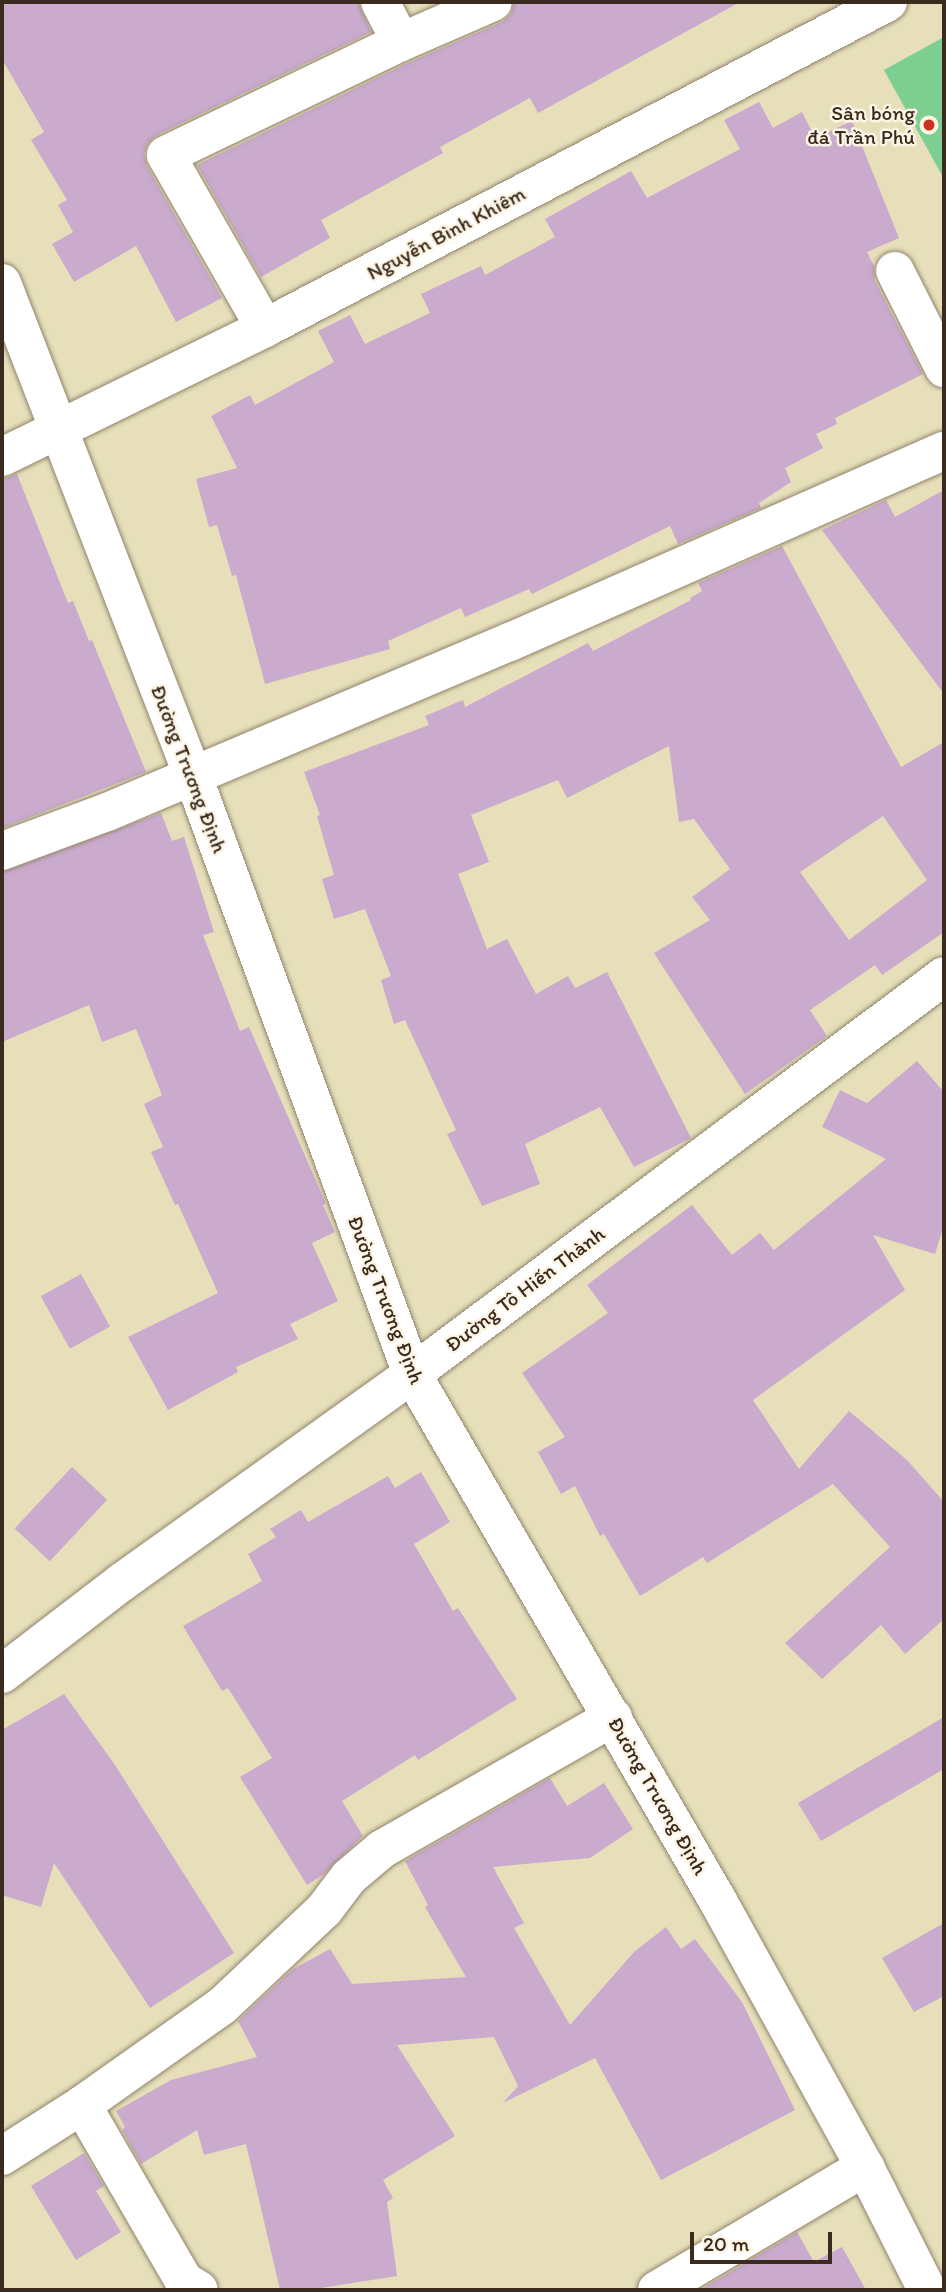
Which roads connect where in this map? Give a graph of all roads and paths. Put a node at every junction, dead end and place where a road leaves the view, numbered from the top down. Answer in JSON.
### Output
{"nodes":[{"id":1,"x":380,"y":2,"type":"edge"},
{"id":2,"x":493,"y":2,"type":"edge"},
{"id":3,"x":888,"y":2,"type":"edge"},
{"id":4,"x":401,"y":42,"type":"junction"},
{"id":5,"x":895,"y":271,"type":"dead end"},
{"id":6,"x":2,"y":284,"type":"edge"},
{"id":7,"x":265,"y":328,"type":"junction"},
{"id":8,"x":944,"y":368,"type":"edge"},
{"id":9,"x":56,"y":430,"type":"junction"},
{"id":10,"x":944,"y":451,"type":"edge"},
{"id":11,"x":2,"y":457,"type":"edge"},
{"id":12,"x":193,"y":776,"type":"junction"},
{"id":13,"x":2,"y":851,"type":"edge"},
{"id":14,"x":944,"y":976,"type":"edge"},
{"id":15,"x":412,"y":1374,"type":"junction"},
{"id":16,"x":2,"y":1674,"type":"edge"},
{"id":17,"x":613,"y":1717,"type":"junction"},
{"id":18,"x":82,"y":2105,"type":"junction"},
{"id":19,"x":2,"y":2156,"type":"edge"},
{"id":20,"x":865,"y":2167,"type":"junction"},
{"id":21,"x":931,"y":2282,"type":"edge"},
{"id":22,"x":199,"y":2290,"type":"edge"},
{"id":23,"x":657,"y":2290,"type":"edge"}],
"edges":[{"from":1,"to":4,"type":"street"},
{"from":2,"to":4,"type":"street"},
{"from":3,"to":7,"type":"street","name":"Nguyễn Bình Khiêm"},
{"from":4,"to":7,"type":"street"},
{"from":5,"to":8,"type":"street"},
{"from":6,"to":9,"type":"street","name":"Đường Trương Định"},
{"from":7,"to":9,"type":"street","name":"Nguyễn Bình Khiêm"},
{"from":9,"to":11,"type":"street","name":"Nguyễn Bình Khiêm"},
{"from":9,"to":12,"type":"street","name":"Đường Trương Định"},
{"from":10,"to":12,"type":"street"},
{"from":12,"to":13,"type":"street"},
{"from":12,"to":15,"type":"street","name":"Đường Trương Định"},
{"from":14,"to":15,"type":"street","name":"Đường Tô Hiến Thành"},
{"from":15,"to":16,"type":"street","name":"Đường Tô Hiến Thành"},
{"from":15,"to":17,"type":"street","name":"Đường Trương Định"},
{"from":17,"to":18,"type":"street"},
{"from":17,"to":20,"type":"street","name":"Đường Trương Định"},
{"from":18,"to":19,"type":"street"},
{"from":18,"to":22,"type":"street"},
{"from":20,"to":21,"type":"street","name":"Đường Trương Định"},
{"from":20,"to":23,"type":"street"}]}
